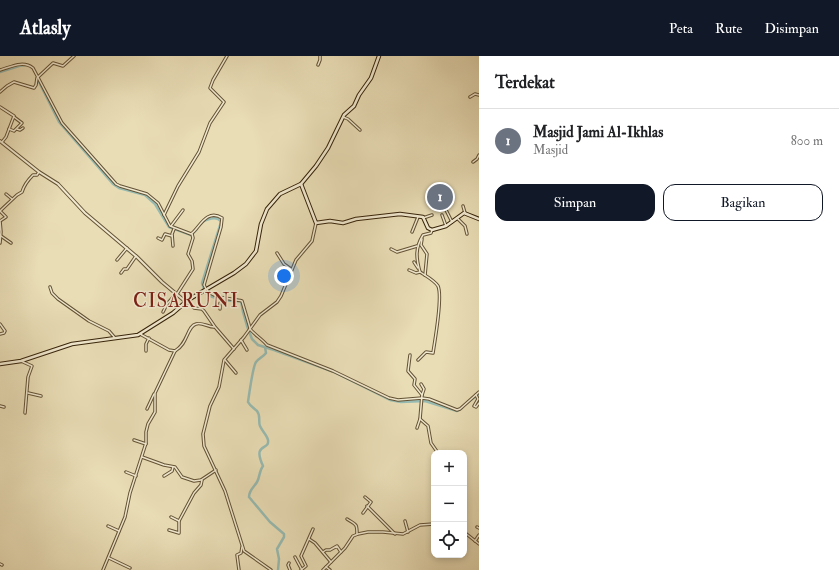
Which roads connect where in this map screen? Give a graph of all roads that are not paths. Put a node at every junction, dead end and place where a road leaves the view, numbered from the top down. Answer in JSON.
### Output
{"nodes":[{"id":1,"x":74,"y":56,"type":"edge"},
{"id":2,"x":227,"y":56,"type":"edge"},
{"id":3,"x":320,"y":56,"type":"edge"},
{"id":4,"x":379,"y":56,"type":"edge"},
{"id":5,"x":318,"y":65,"type":"dead end"},
{"id":6,"x":0,"y":70,"type":"edge"},
{"id":7,"x":38,"y":78,"type":"junction"},
{"id":8,"x":0,"y":92,"type":"edge"},
{"id":9,"x":479,"y":95,"type":"edge"},
{"id":10,"x":470,"y":97,"type":"dead end"},
{"id":11,"x":0,"y":107,"type":"edge"},
{"id":12,"x":14,"y":117,"type":"junction"},
{"id":13,"x":344,"y":117,"type":"junction"},
{"id":14,"x":23,"y":128,"type":"dead end"},
{"id":15,"x":9,"y":129,"type":"junction"},
{"id":16,"x":17,"y":129,"type":"junction"},
{"id":17,"x":360,"y":130,"type":"dead end"},
{"id":18,"x":1,"y":142,"type":"edge"},
{"id":19,"x":479,"y":154,"type":"edge"},
{"id":20,"x":473,"y":162,"type":"dead end"},
{"id":21,"x":39,"y":172,"type":"junction"},
{"id":22,"x":301,"y":184,"type":"junction"},
{"id":23,"x":6,"y":194,"type":"dead end"},
{"id":24,"x":12,"y":199,"type":"junction"},
{"id":25,"x":441,"y":200,"type":"dead end"},
{"id":26,"x":463,"y":206,"type":"dead end"},
{"id":27,"x":183,"y":210,"type":"dead end"},
{"id":28,"x":465,"y":213,"type":"junction"},
{"id":29,"x":432,"y":214,"type":"dead end"},
{"id":30,"x":164,"y":215,"type":"junction"},
{"id":31,"x":442,"y":215,"type":"dead end"},
{"id":32,"x":418,"y":217,"type":"junction"},
{"id":33,"x":423,"y":218,"type":"junction"},
{"id":34,"x":457,"y":218,"type":"junction"},
{"id":35,"x":479,"y":219,"type":"edge"},
{"id":36,"x":453,"y":222,"type":"junction"},
{"id":37,"x":316,"y":223,"type":"junction"},
{"id":38,"x":171,"y":226,"type":"junction"},
{"id":39,"x":446,"y":226,"type":"junction"},
{"id":40,"x":174,"y":229,"type":"junction"},
{"id":41,"x":432,"y":230,"type":"junction"},
{"id":42,"x":412,"y":232,"type":"dead end"},
{"id":43,"x":466,"y":234,"type":"dead end"},
{"id":44,"x":193,"y":235,"type":"junction"},
{"id":45,"x":1,"y":236,"type":"junction"},
{"id":46,"x":172,"y":236,"type":"junction"},
{"id":47,"x":158,"y":238,"type":"dead end"},
{"id":48,"x":422,"y":238,"type":"junction"},
{"id":49,"x":0,"y":243,"type":"edge"},
{"id":50,"x":11,"y":243,"type":"dead end"},
{"id":51,"x":173,"y":246,"type":"dead end"},
{"id":52,"x":417,"y":246,"type":"junction"},
{"id":53,"x":127,"y":248,"type":"junction"},
{"id":54,"x":391,"y":249,"type":"dead end"},
{"id":55,"x":277,"y":253,"type":"dead end"},
{"id":56,"x":136,"y":256,"type":"junction"},
{"id":57,"x":117,"y":260,"type":"dead end"},
{"id":58,"x":414,"y":262,"type":"dead end"},
{"id":59,"x":291,"y":269,"type":"junction"},
{"id":60,"x":419,"y":269,"type":"junction"},
{"id":61,"x":409,"y":270,"type":"dead end"},
{"id":62,"x":420,"y":272,"type":"junction"},
{"id":63,"x":121,"y":273,"type":"dead end"},
{"id":64,"x":424,"y":275,"type":"junction"},
{"id":65,"x":50,"y":287,"type":"dead end"},
{"id":66,"x":205,"y":290,"type":"junction"},
{"id":67,"x":177,"y":294,"type":"junction"},
{"id":68,"x":225,"y":299,"type":"junction"},
{"id":69,"x":186,"y":302,"type":"junction"},
{"id":70,"x":220,"y":308,"type":"dead end"},
{"id":71,"x":163,"y":312,"type":"dead end"},
{"id":72,"x":0,"y":324,"type":"edge"},
{"id":73,"x":214,"y":327,"type":"junction"},
{"id":74,"x":249,"y":329,"type":"junction"},
{"id":75,"x":0,"y":334,"type":"edge"},
{"id":76,"x":140,"y":334,"type":"junction"},
{"id":77,"x":115,"y":338,"type":"junction"},
{"id":78,"x":149,"y":338,"type":"junction"},
{"id":79,"x":242,"y":340,"type":"junction"},
{"id":80,"x":234,"y":349,"type":"junction"},
{"id":81,"x":247,"y":350,"type":"dead end"},
{"id":82,"x":146,"y":351,"type":"dead end"},
{"id":83,"x":175,"y":351,"type":"junction"},
{"id":84,"x":410,"y":355,"type":"dead end"},
{"id":85,"x":225,"y":360,"type":"junction"},
{"id":86,"x":418,"y":360,"type":"dead end"},
{"id":87,"x":21,"y":361,"type":"junction"},
{"id":88,"x":0,"y":364,"type":"edge"},
{"id":89,"x":236,"y":373,"type":"dead end"},
{"id":90,"x":421,"y":384,"type":"dead end"},
{"id":91,"x":479,"y":392,"type":"edge"},
{"id":92,"x":28,"y":393,"type":"junction"},
{"id":93,"x":155,"y":393,"type":"junction"},
{"id":94,"x":422,"y":395,"type":"junction"},
{"id":95,"x":41,"y":396,"type":"dead end"},
{"id":96,"x":476,"y":396,"type":"junction"},
{"id":97,"x":422,"y":400,"type":"junction"},
{"id":98,"x":479,"y":403,"type":"edge"},
{"id":99,"x":0,"y":406,"type":"edge"},
{"id":100,"x":4,"y":407,"type":"dead end"},
{"id":101,"x":147,"y":409,"type":"dead end"},
{"id":102,"x":25,"y":413,"type":"dead end"},
{"id":103,"x":420,"y":419,"type":"junction"},
{"id":104,"x":417,"y":428,"type":"dead end"},
{"id":105,"x":134,"y":440,"type":"dead end"},
{"id":106,"x":146,"y":444,"type":"junction"},
{"id":107,"x":436,"y":450,"type":"edge"},
{"id":108,"x":142,"y":457,"type":"junction"},
{"id":109,"x":174,"y":466,"type":"junction"},
{"id":110,"x":216,"y":470,"type":"junction"},
{"id":111,"x":126,"y":472,"type":"dead end"},
{"id":112,"x":136,"y":476,"type":"junction"},
{"id":113,"x":164,"y":476,"type":"dead end"},
{"id":114,"x":202,"y":480,"type":"junction"},
{"id":115,"x":365,"y":497,"type":"dead end"},
{"id":116,"x":367,"y":506,"type":"junction"},
{"id":117,"x":363,"y":513,"type":"dead end"},
{"id":118,"x":171,"y":517,"type":"dead end"},
{"id":119,"x":347,"y":519,"type":"dead end"},
{"id":120,"x":179,"y":521,"type":"junction"},
{"id":121,"x":405,"y":521,"type":"dead end"},
{"id":122,"x":431,"y":524,"type":"edge"},
{"id":123,"x":108,"y":526,"type":"dead end"},
{"id":124,"x":313,"y":528,"type":"dead end"},
{"id":125,"x":169,"y":530,"type":"dead end"},
{"id":126,"x":119,"y":532,"type":"junction"},
{"id":127,"x":408,"y":532,"type":"junction"},
{"id":128,"x":357,"y":534,"type":"junction"},
{"id":129,"x":395,"y":534,"type":"junction"},
{"id":130,"x":467,"y":534,"type":"edge"},
{"id":131,"x":479,"y":535,"type":"edge"},
{"id":132,"x":309,"y":538,"type":"junction"},
{"id":133,"x":475,"y":541,"type":"junction"},
{"id":134,"x":479,"y":544,"type":"edge"},
{"id":135,"x":242,"y":546,"type":"junction"},
{"id":136,"x":323,"y":552,"type":"junction"},
{"id":137,"x":341,"y":552,"type":"junction"},
{"id":138,"x":295,"y":557,"type":"dead end"},
{"id":139,"x":108,"y":558,"type":"junction"},
{"id":140,"x":331,"y":562,"type":"junction"},
{"id":141,"x":289,"y":563,"type":"dead end"},
{"id":142,"x":326,"y":567,"type":"junction"},
{"id":143,"x":130,"y":568,"type":"dead end"},
{"id":144,"x":103,"y":570,"type":"edge"},
{"id":145,"x":239,"y":570,"type":"edge"},
{"id":146,"x":271,"y":570,"type":"edge"},
{"id":147,"x":290,"y":570,"type":"edge"},
{"id":148,"x":302,"y":570,"type":"edge"},
{"id":149,"x":323,"y":570,"type":"edge"},
{"id":150,"x":330,"y":570,"type":"edge"}],
"edges":[{"from":1,"to":7,"type":"street"},
{"from":2,"to":30,"type":"street"},
{"from":3,"to":5,"type":"street"},
{"from":4,"to":13,"type":"main road"},
{"from":6,"to":7,"type":"street"},
{"from":7,"to":8,"type":"street"},
{"from":7,"to":30,"type":"street"},
{"from":9,"to":10,"type":"street"},
{"from":11,"to":12,"type":"street"},
{"from":12,"to":15,"type":"street"},
{"from":12,"to":16,"type":"street"},
{"from":13,"to":17,"type":"street"},
{"from":13,"to":22,"type":"main road"},
{"from":14,"to":16,"type":"street"},
{"from":15,"to":16,"type":"street"},
{"from":15,"to":18,"type":"street"},
{"from":18,"to":21,"type":"street"},
{"from":19,"to":20,"type":"street"},
{"from":21,"to":24,"type":"street"},
{"from":21,"to":53,"type":"street"},
{"from":22,"to":37,"type":"main road"},
{"from":22,"to":66,"type":"main road"},
{"from":23,"to":24,"type":"street"},
{"from":24,"to":45,"type":"street"},
{"from":25,"to":36,"type":"street"},
{"from":26,"to":28,"type":"street"},
{"from":27,"to":38,"type":"street"},
{"from":28,"to":34,"type":"main road"},
{"from":28,"to":35,"type":"main road"},
{"from":29,"to":33,"type":"street"},
{"from":30,"to":38,"type":"street"},
{"from":31,"to":39,"type":"street"},
{"from":32,"to":33,"type":"main road"},
{"from":32,"to":37,"type":"main road"},
{"from":32,"to":42,"type":"street"},
{"from":33,"to":41,"type":"main road"},
{"from":34,"to":36,"type":"main road"},
{"from":34,"to":43,"type":"street"},
{"from":36,"to":39,"type":"main road"},
{"from":37,"to":59,"type":"street"},
{"from":38,"to":40,"type":"street"},
{"from":39,"to":41,"type":"main road"},
{"from":40,"to":44,"type":"street"},
{"from":40,"to":46,"type":"street"},
{"from":41,"to":48,"type":"street"},
{"from":44,"to":66,"type":"street"},
{"from":44,"to":67,"type":"street"},
{"from":45,"to":49,"type":"street"},
{"from":45,"to":50,"type":"street"},
{"from":46,"to":47,"type":"street"},
{"from":46,"to":51,"type":"street"},
{"from":48,"to":52,"type":"street"},
{"from":48,"to":64,"type":"street"},
{"from":52,"to":54,"type":"street"},
{"from":52,"to":60,"type":"street"},
{"from":53,"to":56,"type":"street"},
{"from":53,"to":57,"type":"street"},
{"from":55,"to":59,"type":"street"},
{"from":56,"to":63,"type":"street"},
{"from":56,"to":67,"type":"street"},
{"from":58,"to":60,"type":"street"},
{"from":59,"to":74,"type":"street"},
{"from":60,"to":62,"type":"street"},
{"from":61,"to":62,"type":"street"},
{"from":62,"to":64,"type":"street"},
{"from":64,"to":86,"type":"street"},
{"from":65,"to":77,"type":"street"},
{"from":66,"to":68,"type":"street"},
{"from":66,"to":69,"type":"main road"},
{"from":67,"to":69,"type":"street"},
{"from":67,"to":71,"type":"street"},
{"from":68,"to":70,"type":"street"},
{"from":68,"to":74,"type":"street"},
{"from":69,"to":73,"type":"street"},
{"from":69,"to":76,"type":"main road"},
{"from":72,"to":75,"type":"street"},
{"from":73,"to":80,"type":"street"},
{"from":73,"to":83,"type":"street"},
{"from":74,"to":79,"type":"street"},
{"from":74,"to":97,"type":"street"},
{"from":76,"to":77,"type":"main road"},
{"from":76,"to":78,"type":"street"},
{"from":77,"to":87,"type":"main road"},
{"from":78,"to":82,"type":"street"},
{"from":78,"to":83,"type":"street"},
{"from":79,"to":80,"type":"street"},
{"from":79,"to":81,"type":"street"},
{"from":80,"to":85,"type":"street"},
{"from":83,"to":93,"type":"street"},
{"from":84,"to":94,"type":"street"},
{"from":85,"to":89,"type":"street"},
{"from":85,"to":110,"type":"street"},
{"from":87,"to":88,"type":"main road"},
{"from":87,"to":92,"type":"street"},
{"from":90,"to":94,"type":"street"},
{"from":91,"to":96,"type":"street"},
{"from":92,"to":95,"type":"street"},
{"from":92,"to":102,"type":"street"},
{"from":93,"to":101,"type":"street"},
{"from":93,"to":106,"type":"street"},
{"from":94,"to":97,"type":"street"},
{"from":96,"to":97,"type":"street"},
{"from":96,"to":98,"type":"street"},
{"from":97,"to":103,"type":"street"},
{"from":99,"to":100,"type":"street"},
{"from":103,"to":104,"type":"street"},
{"from":103,"to":107,"type":"street"},
{"from":105,"to":106,"type":"street"},
{"from":106,"to":108,"type":"street"},
{"from":108,"to":109,"type":"street"},
{"from":108,"to":112,"type":"street"},
{"from":109,"to":113,"type":"street"},
{"from":109,"to":114,"type":"street"},
{"from":110,"to":114,"type":"street"},
{"from":110,"to":135,"type":"street"},
{"from":111,"to":112,"type":"street"},
{"from":112,"to":126,"type":"street"},
{"from":114,"to":120,"type":"street"},
{"from":115,"to":116,"type":"street"},
{"from":116,"to":117,"type":"street"},
{"from":116,"to":129,"type":"street"},
{"from":118,"to":120,"type":"street"},
{"from":119,"to":128,"type":"street"},
{"from":120,"to":125,"type":"street"},
{"from":121,"to":127,"type":"street"},
{"from":122,"to":127,"type":"street"},
{"from":123,"to":126,"type":"street"},
{"from":124,"to":132,"type":"street"},
{"from":126,"to":139,"type":"street"},
{"from":127,"to":129,"type":"street"},
{"from":128,"to":129,"type":"street"},
{"from":128,"to":137,"type":"street"},
{"from":130,"to":133,"type":"street"},
{"from":131,"to":133,"type":"street"},
{"from":132,"to":136,"type":"street"},
{"from":132,"to":148,"type":"street"},
{"from":133,"to":134,"type":"street"},
{"from":135,"to":145,"type":"street"},
{"from":135,"to":146,"type":"street"},
{"from":136,"to":137,"type":"street"},
{"from":136,"to":140,"type":"street"},
{"from":137,"to":140,"type":"street"},
{"from":138,"to":148,"type":"street"},
{"from":139,"to":143,"type":"street"},
{"from":139,"to":144,"type":"street"},
{"from":140,"to":142,"type":"street"},
{"from":141,"to":147,"type":"street"},
{"from":142,"to":149,"type":"street"},
{"from":142,"to":150,"type":"street"}]}
